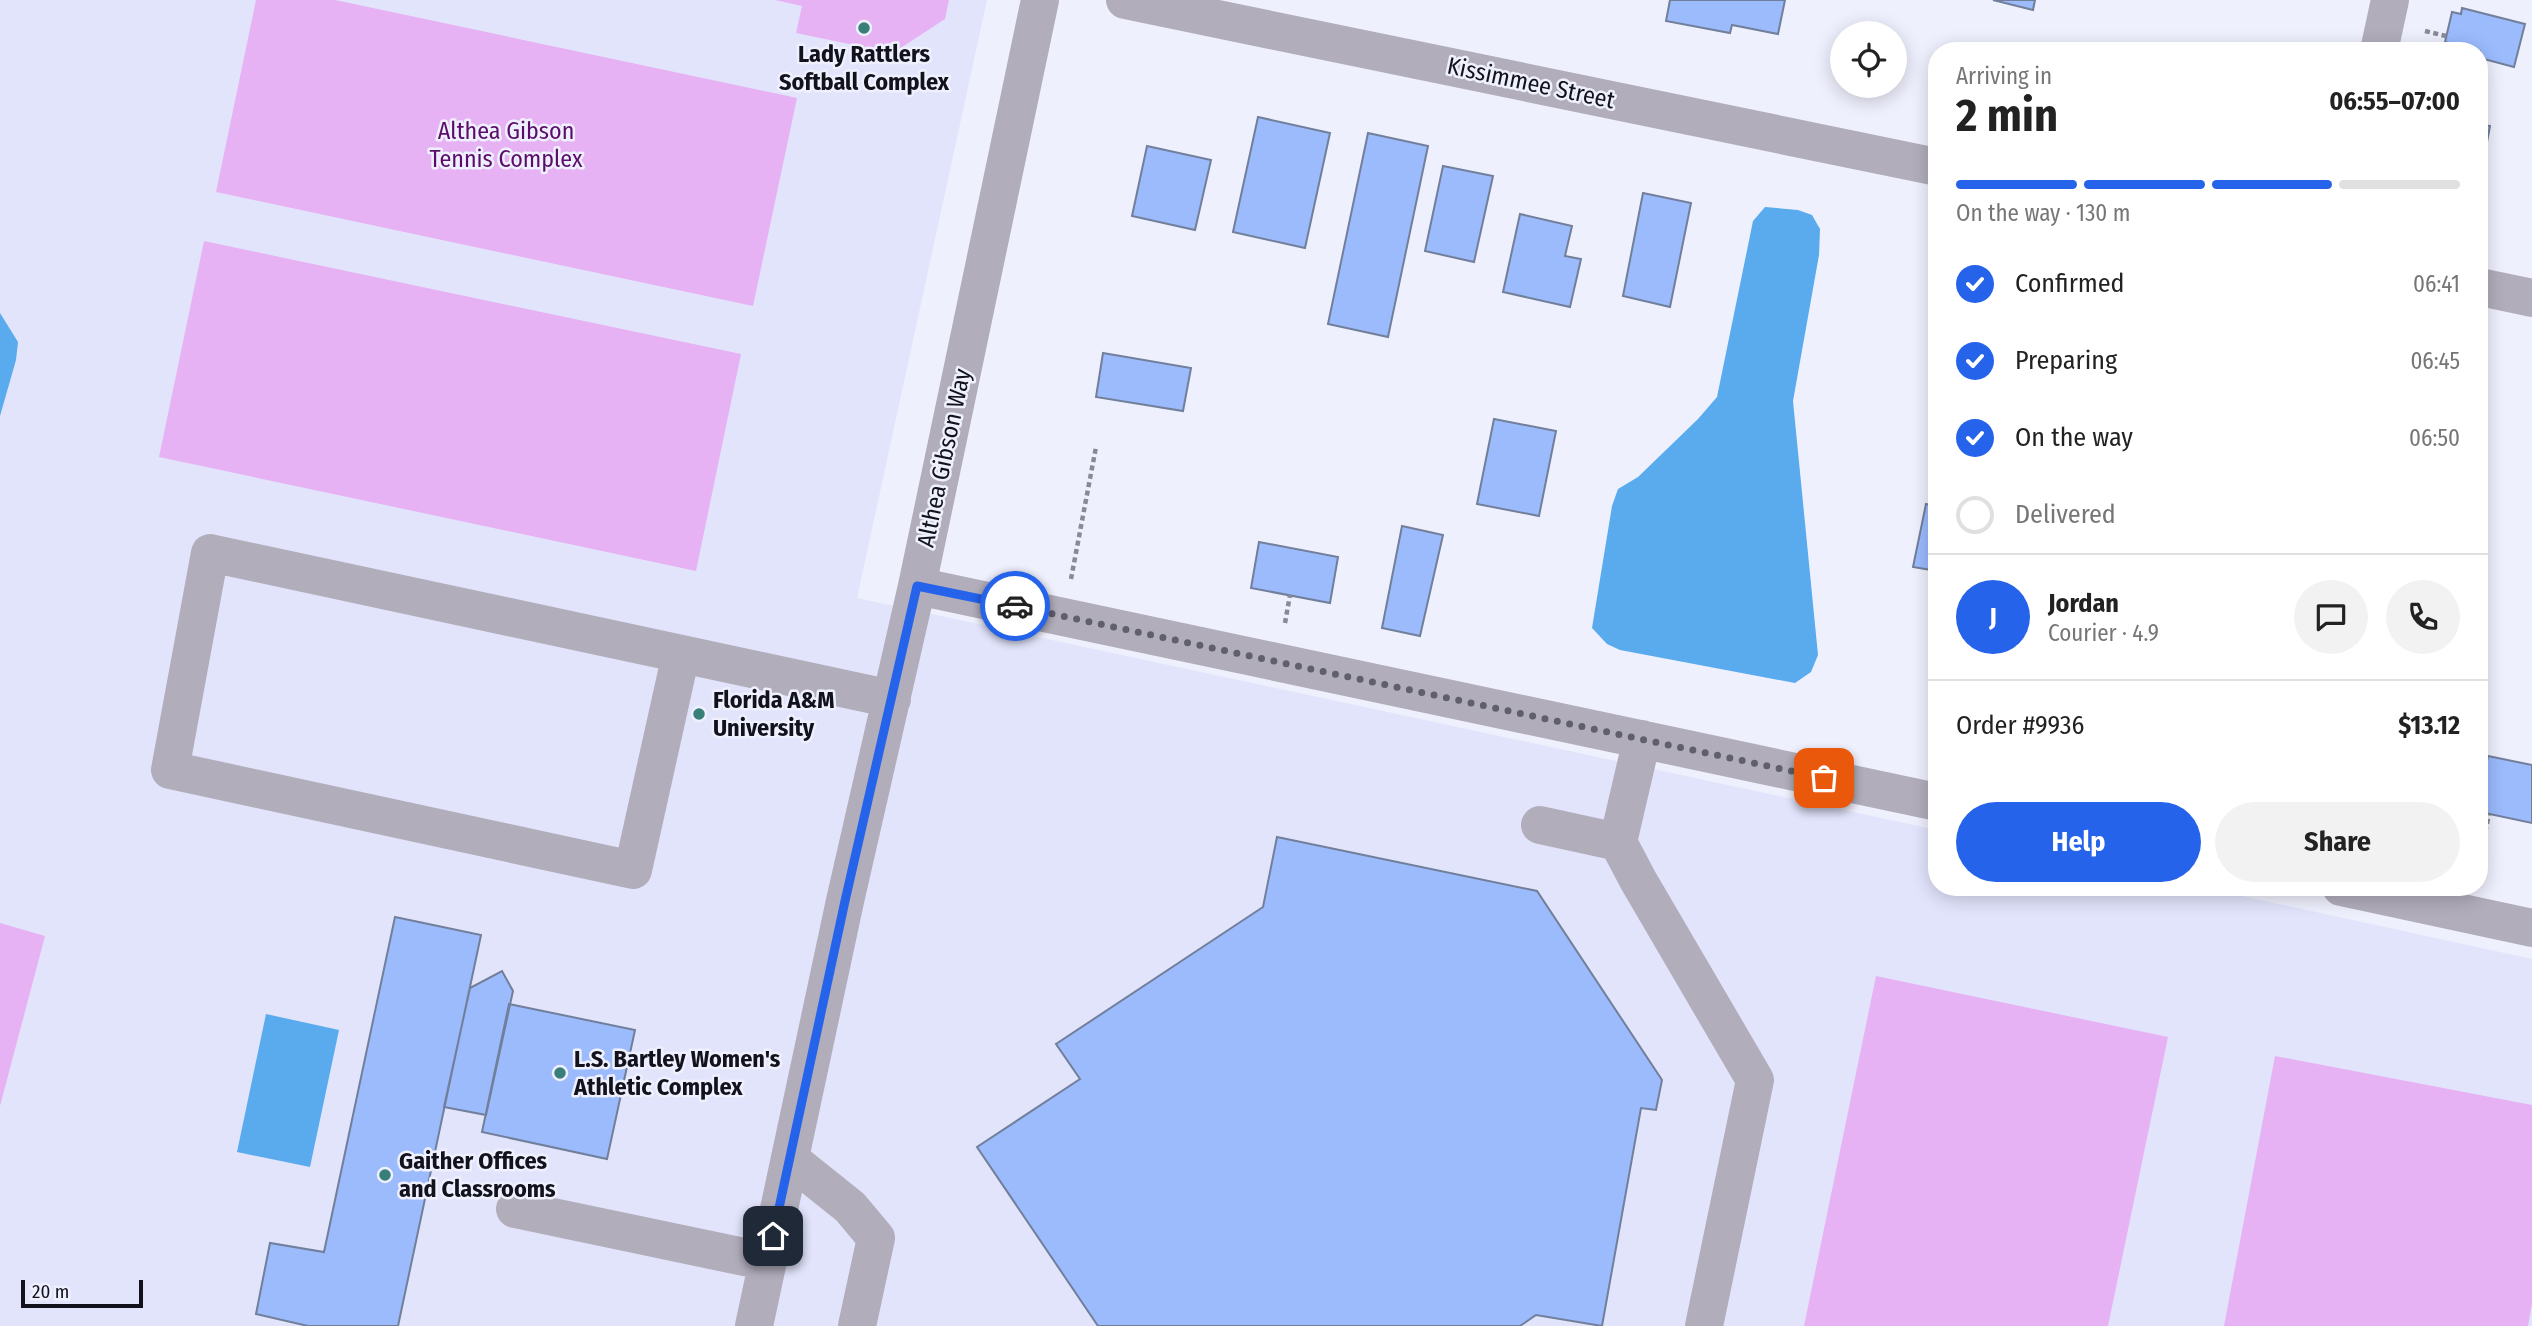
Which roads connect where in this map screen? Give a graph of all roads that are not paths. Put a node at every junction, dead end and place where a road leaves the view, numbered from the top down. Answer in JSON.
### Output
{"nodes":[{"id":1,"x":1040,"y":0,"type":"edge"},
{"id":2,"x":1125,"y":0,"type":"edge"},
{"id":3,"x":2390,"y":0,"type":"edge"},
{"id":4,"x":2381,"y":42,"type":"edge"},
{"id":5,"x":1928,"y":165,"type":"edge"},
{"id":6,"x":2488,"y":289,"type":"edge"},
{"id":7,"x":2532,"y":298,"type":"edge"},
{"id":8,"x":917,"y":586,"type":"junction"},
{"id":9,"x":681,"y":654,"type":"junction"},
{"id":10,"x":892,"y":699,"type":"junction"},
{"id":11,"x":1642,"y":739,"type":"junction"},
{"id":12,"x":1928,"y":800,"type":"edge"},
{"id":13,"x":1540,"y":825,"type":"dead end"},
{"id":14,"x":1618,"y":842,"type":"junction"},
{"id":15,"x":2383,"y":896,"type":"edge"},
{"id":16,"x":2532,"y":928,"type":"edge"},
{"id":17,"x":790,"y":1159,"type":"junction"},
{"id":18,"x":515,"y":1209,"type":"dead end"},
{"id":19,"x":768,"y":1262,"type":"junction"},
{"id":20,"x":754,"y":1326,"type":"edge"},
{"id":21,"x":857,"y":1326,"type":"edge"},
{"id":22,"x":1704,"y":1326,"type":"edge"}],
"edges":[{"from":1,"to":8,"type":"street","name":"Althea Gibson Way"},
{"from":2,"to":5,"type":"street","name":"Kissimmee Street"},
{"from":3,"to":4,"type":"street"},
{"from":6,"to":7,"type":"street"},
{"from":8,"to":10,"type":"street","name":"Althea Gibson Way"},
{"from":8,"to":11,"type":"street"},
{"from":9,"to":9,"type":"street"},
{"from":9,"to":10,"type":"street"},
{"from":10,"to":17,"type":"street","name":"Althea Gibson Way"},
{"from":11,"to":12,"type":"street"},
{"from":11,"to":14,"type":"street"},
{"from":13,"to":14,"type":"street"},
{"from":14,"to":22,"type":"street"},
{"from":15,"to":16,"type":"street"},
{"from":17,"to":19,"type":"street","name":"Althea Gibson Way"},
{"from":17,"to":21,"type":"street"},
{"from":18,"to":19,"type":"street"},
{"from":19,"to":20,"type":"street","name":"Althea Gibson Way"}]}
